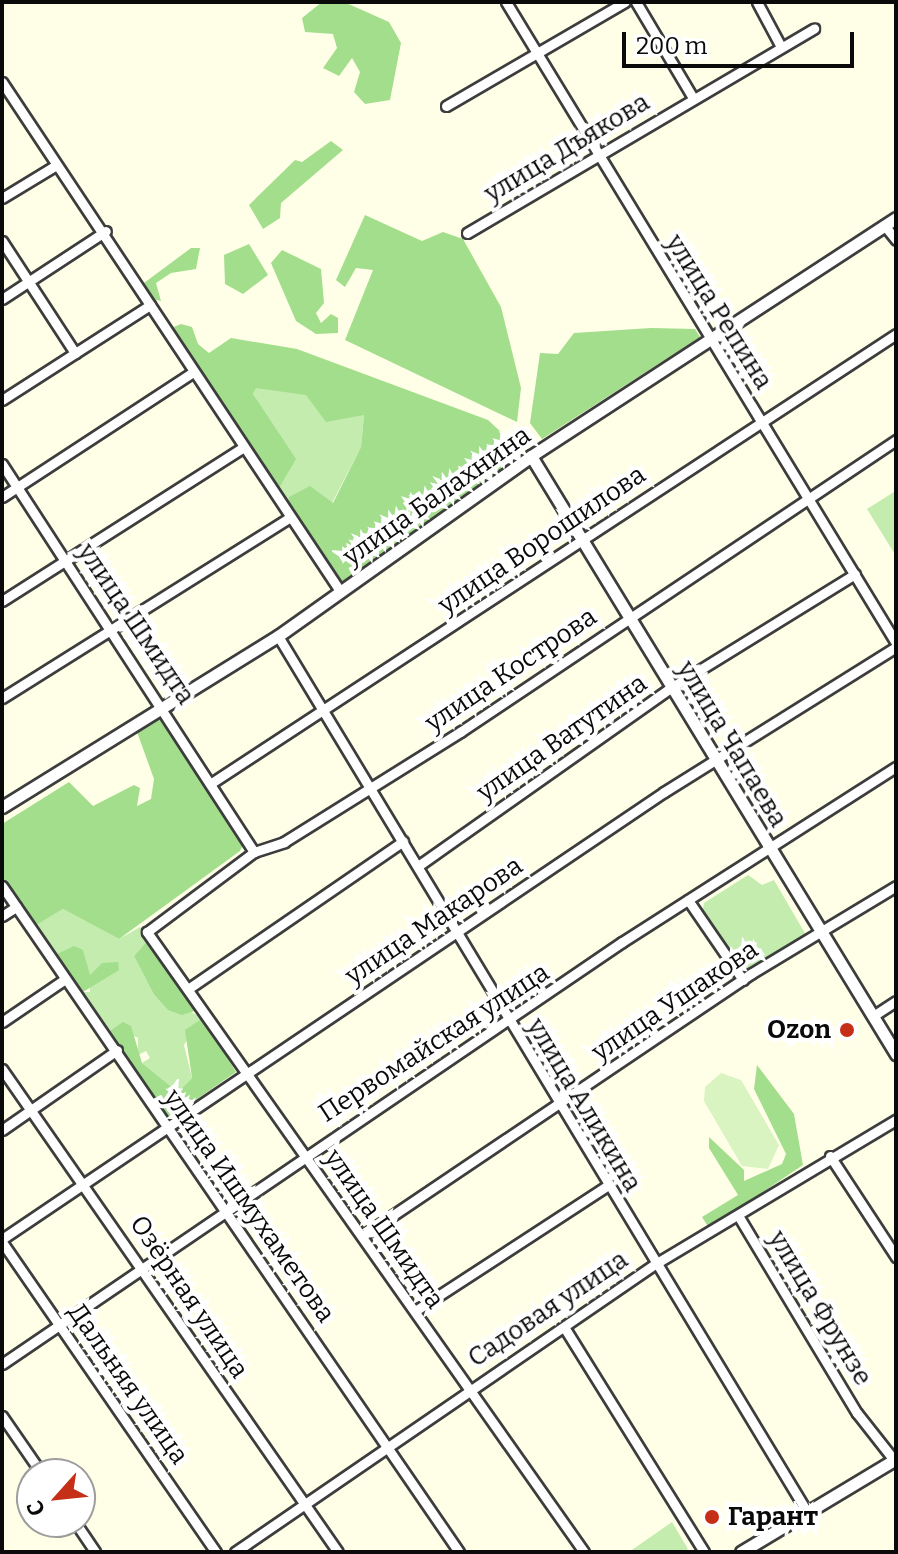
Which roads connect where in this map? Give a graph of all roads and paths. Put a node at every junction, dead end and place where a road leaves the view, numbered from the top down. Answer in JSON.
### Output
{"nodes":[{"id":1,"x":506,"y":2,"type":"edge"},
{"id":2,"x":625,"y":2,"type":"edge"},
{"id":3,"x":636,"y":2,"type":"edge"},
{"id":4,"x":757,"y":2,"type":"edge"},
{"id":5,"x":814,"y":29,"type":"dead end"},
{"id":6,"x":781,"y":47,"type":"junction"},
{"id":7,"x":537,"y":54,"type":"junction"},
{"id":8,"x":2,"y":82,"type":"edge"},
{"id":9,"x":5,"y":98,"type":"edge"},
{"id":10,"x":693,"y":98,"type":"junction"},
{"id":11,"x":446,"y":106,"type":"dead end"},
{"id":12,"x":598,"y":154,"type":"junction"},
{"id":13,"x":53,"y":167,"type":"junction"},
{"id":14,"x":2,"y":198,"type":"edge"},
{"id":15,"x":896,"y":218,"type":"edge"},
{"id":16,"x":884,"y":225,"type":"junction"},
{"id":17,"x":106,"y":231,"type":"junction"},
{"id":18,"x":467,"y":233,"type":"dead end"},
{"id":19,"x":896,"y":240,"type":"edge"},
{"id":20,"x":2,"y":241,"type":"edge"},
{"id":21,"x":28,"y":282,"type":"junction"},
{"id":22,"x":2,"y":299,"type":"edge"},
{"id":23,"x":150,"y":305,"type":"junction"},
{"id":24,"x":896,"y":334,"type":"edge"},
{"id":25,"x":712,"y":336,"type":"junction"},
{"id":26,"x":75,"y":353,"type":"junction"},
{"id":27,"x":193,"y":372,"type":"junction"},
{"id":28,"x":2,"y":400,"type":"edge"},
{"id":29,"x":761,"y":418,"type":"junction"},
{"id":30,"x":896,"y":440,"type":"edge"},
{"id":31,"x":242,"y":448,"type":"junction"},
{"id":32,"x":531,"y":456,"type":"junction"},
{"id":33,"x":2,"y":464,"type":"edge"},
{"id":34,"x":18,"y":487,"type":"junction"},
{"id":35,"x":2,"y":497,"type":"edge"},
{"id":36,"x":808,"y":497,"type":"junction"},
{"id":37,"x":287,"y":519,"type":"junction"},
{"id":38,"x":582,"y":541,"type":"junction"},
{"id":39,"x":67,"y":561,"type":"junction"},
{"id":40,"x":855,"y":574,"type":"junction"},
{"id":41,"x":340,"y":591,"type":"junction"},
{"id":42,"x":2,"y":601,"type":"edge"},
{"id":43,"x":629,"y":618,"type":"junction"},
{"id":44,"x":111,"y":628,"type":"junction"},
{"id":45,"x":278,"y":636,"type":"junction"},
{"id":46,"x":896,"y":645,"type":"edge"},
{"id":47,"x":672,"y":687,"type":"junction"},
{"id":48,"x":2,"y":698,"type":"edge"},
{"id":49,"x":162,"y":702,"type":"junction"},
{"id":50,"x":325,"y":715,"type":"junction"},
{"id":51,"x":715,"y":758,"type":"junction"},
{"id":52,"x":896,"y":767,"type":"edge"},
{"id":53,"x":213,"y":782,"type":"junction"},
{"id":54,"x":370,"y":786,"type":"junction"},
{"id":55,"x":2,"y":807,"type":"edge"},
{"id":56,"x":403,"y":841,"type":"junction"},
{"id":57,"x":770,"y":848,"type":"junction"},
{"id":58,"x":254,"y":852,"type":"junction"},
{"id":59,"x":418,"y":866,"type":"junction"},
{"id":60,"x":2,"y":886,"type":"edge"},
{"id":61,"x":896,"y":886,"type":"edge"},
{"id":62,"x":688,"y":900,"type":"junction"},
{"id":63,"x":16,"y":907,"type":"junction"},
{"id":64,"x":2,"y":916,"type":"edge"},
{"id":65,"x":821,"y":931,"type":"junction"},
{"id":66,"x":147,"y":932,"type":"joint"},
{"id":67,"x":456,"y":934,"type":"junction"},
{"id":68,"x":65,"y":979,"type":"junction"},
{"id":69,"x":743,"y":980,"type":"junction"},
{"id":70,"x":188,"y":989,"type":"junction"},
{"id":71,"x":896,"y":1001,"type":"edge"},
{"id":72,"x":873,"y":1016,"type":"junction"},
{"id":73,"x":508,"y":1020,"type":"junction"},
{"id":74,"x":2,"y":1022,"type":"edge"},
{"id":75,"x":117,"y":1050,"type":"junction"},
{"id":76,"x":896,"y":1054,"type":"edge"},
{"id":77,"x":2,"y":1069,"type":"edge"},
{"id":78,"x":246,"y":1072,"type":"junction"},
{"id":79,"x":559,"y":1106,"type":"junction"},
{"id":80,"x":32,"y":1109,"type":"junction"},
{"id":81,"x":896,"y":1120,"type":"edge"},
{"id":82,"x":165,"y":1128,"type":"junction"},
{"id":83,"x":2,"y":1130,"type":"edge"},
{"id":84,"x":304,"y":1155,"type":"junction"},
{"id":85,"x":830,"y":1156,"type":"junction"},
{"id":86,"x":83,"y":1184,"type":"junction"},
{"id":87,"x":607,"y":1186,"type":"junction"},
{"id":88,"x":225,"y":1214,"type":"junction"},
{"id":89,"x":739,"y":1217,"type":"junction"},
{"id":90,"x":362,"y":1236,"type":"junction"},
{"id":91,"x":2,"y":1241,"type":"edge"},
{"id":92,"x":896,"y":1257,"type":"edge"},
{"id":93,"x":655,"y":1264,"type":"junction"},
{"id":94,"x":147,"y":1270,"type":"junction"},
{"id":95,"x":415,"y":1311,"type":"junction"},
{"id":96,"x":564,"y":1327,"type":"junction"},
{"id":97,"x":62,"y":1329,"type":"junction"},
{"id":98,"x":2,"y":1364,"type":"edge"},
{"id":99,"x":471,"y":1387,"type":"junction"},
{"id":100,"x":2,"y":1416,"type":"edge"},
{"id":101,"x":387,"y":1444,"type":"junction"},
{"id":102,"x":31,"y":1458,"type":"edge"},
{"id":103,"x":895,"y":1460,"type":"edge"},
{"id":104,"x":304,"y":1502,"type":"junction"},
{"id":105,"x":807,"y":1512,"type":"junction"},
{"id":106,"x":216,"y":1552,"type":"edge"},
{"id":107,"x":235,"y":1552,"type":"edge"},
{"id":108,"x":338,"y":1552,"type":"edge"},
{"id":109,"x":459,"y":1552,"type":"edge"},
{"id":110,"x":584,"y":1552,"type":"edge"},
{"id":111,"x":704,"y":1552,"type":"edge"},
{"id":112,"x":741,"y":1552,"type":"edge"}],
"edges":[{"from":1,"to":7,"type":"street","name":"улица Репина"},
{"from":2,"to":7,"type":"street"},
{"from":3,"to":10,"type":"street"},
{"from":4,"to":6,"type":"street"},
{"from":5,"to":6,"type":"street","name":"улица Дъякова"},
{"from":6,"to":10,"type":"street","name":"улица Дъякова"},
{"from":7,"to":11,"type":"street"},
{"from":7,"to":12,"type":"street","name":"улица Репина"},
{"from":8,"to":9,"type":"street"},
{"from":9,"to":13,"type":"street"},
{"from":10,"to":12,"type":"street","name":"улица Дъякова"},
{"from":12,"to":18,"type":"street","name":"улица Дъякова"},
{"from":12,"to":25,"type":"street","name":"улица Репина"},
{"from":13,"to":14,"type":"street"},
{"from":13,"to":17,"type":"street"},
{"from":15,"to":16,"type":"street","name":"улица Балахнина"},
{"from":16,"to":19,"type":"street"},
{"from":16,"to":25,"type":"street","name":"улица Балахнина"},
{"from":17,"to":21,"type":"street"},
{"from":17,"to":23,"type":"street"},
{"from":20,"to":21,"type":"street"},
{"from":21,"to":22,"type":"street"},
{"from":21,"to":26,"type":"street"},
{"from":23,"to":26,"type":"street"},
{"from":23,"to":27,"type":"street"},
{"from":24,"to":29,"type":"street","name":"улица Ворошилова"},
{"from":25,"to":29,"type":"street","name":"улица Репина"},
{"from":25,"to":32,"type":"street","name":"улица Балахнина"},
{"from":26,"to":28,"type":"street"},
{"from":27,"to":31,"type":"street"},
{"from":27,"to":34,"type":"street"},
{"from":29,"to":36,"type":"street","name":"улица Репина"},
{"from":29,"to":38,"type":"street","name":"улица Ворошилова"},
{"from":30,"to":36,"type":"street","name":"улица Кострова"},
{"from":31,"to":37,"type":"street"},
{"from":31,"to":39,"type":"street"},
{"from":32,"to":38,"type":"street","name":"улица Чапаева"},
{"from":32,"to":41,"type":"street","name":"улица Балахнина"},
{"from":33,"to":34,"type":"street","name":"улица Шмидта"},
{"from":34,"to":35,"type":"street"},
{"from":34,"to":39,"type":"street","name":"улица Шмидта"},
{"from":36,"to":40,"type":"street","name":"улица Репина"},
{"from":36,"to":43,"type":"street","name":"улица Кострова"},
{"from":37,"to":41,"type":"street"},
{"from":37,"to":44,"type":"street"},
{"from":38,"to":43,"type":"street","name":"улица Чапаева"},
{"from":38,"to":50,"type":"street","name":"улица Ворошилова"},
{"from":39,"to":42,"type":"street"},
{"from":39,"to":44,"type":"street","name":"улица Шмидта"},
{"from":40,"to":46,"type":"street","name":"улица Репина"},
{"from":40,"to":47,"type":"street","name":"улица Ватутина"},
{"from":41,"to":45,"type":"street","name":"улица Балахнина"},
{"from":43,"to":47,"type":"street","name":"улица Чапаева"},
{"from":43,"to":54,"type":"street","name":"улица Кострова"},
{"from":44,"to":48,"type":"street"},
{"from":44,"to":49,"type":"street","name":"улица Шмидта"},
{"from":45,"to":49,"type":"street","name":"улица Балахнина"},
{"from":45,"to":50,"type":"street","name":"улица Аликина"},
{"from":46,"to":51,"type":"street","name":"улица Макарова"},
{"from":47,"to":51,"type":"street","name":"улица Чапаева"},
{"from":47,"to":59,"type":"street","name":"улица Ватутина"},
{"from":49,"to":53,"type":"street","name":"улица Шмидта"},
{"from":49,"to":55,"type":"street","name":"улица Балахнина"},
{"from":50,"to":53,"type":"street","name":"улица Ворошилова"},
{"from":50,"to":54,"type":"street","name":"улица Аликина"},
{"from":51,"to":57,"type":"street","name":"улица Чапаева"},
{"from":51,"to":67,"type":"street","name":"улица Макарова"},
{"from":52,"to":57,"type":"street","name":"Первомайская улица"},
{"from":53,"to":58,"type":"street","name":"улица Шмидта"},
{"from":54,"to":56,"type":"street","name":"улица Аликина"},
{"from":54,"to":58,"type":"street","name":"улица Кострова"},
{"from":56,"to":59,"type":"street","name":"улица Аликина"},
{"from":56,"to":70,"type":"street"},
{"from":57,"to":62,"type":"street","name":"Первомайская улица"},
{"from":57,"to":65,"type":"street","name":"улица Чапаева"},
{"from":58,"to":66,"type":"street","name":"улица Кострова"},
{"from":59,"to":67,"type":"street","name":"улица Аликина"},
{"from":60,"to":63,"type":"street","name":"улица Ишмухаметова"},
{"from":61,"to":65,"type":"street","name":"улица Ушакова"},
{"from":62,"to":69,"type":"street"},
{"from":62,"to":73,"type":"street","name":"Первомайская улица"},
{"from":63,"to":64,"type":"street"},
{"from":63,"to":68,"type":"street","name":"улица Ишмухаметова"},
{"from":65,"to":69,"type":"street","name":"улица Ушакова"},
{"from":65,"to":72,"type":"street","name":"улица Чапаева"},
{"from":66,"to":70,"type":"street","name":"улица Шмидта"},
{"from":67,"to":73,"type":"street","name":"улица Аликина"},
{"from":67,"to":78,"type":"street","name":"улица Макарова"},
{"from":68,"to":74,"type":"street"},
{"from":68,"to":75,"type":"street","name":"улица Ишмухаметова"},
{"from":69,"to":79,"type":"street","name":"улица Ушакова"},
{"from":70,"to":78,"type":"street","name":"улица Шмидта"},
{"from":71,"to":72,"type":"street"},
{"from":72,"to":76,"type":"street","name":"улица Чапаева"},
{"from":73,"to":79,"type":"street","name":"улица Аликина"},
{"from":73,"to":84,"type":"street","name":"Первомайская улица"},
{"from":75,"to":80,"type":"street"},
{"from":75,"to":82,"type":"street","name":"улица Ишмухаметова"},
{"from":77,"to":80,"type":"street","name":"Озёрная улица"},
{"from":78,"to":82,"type":"street","name":"улица Макарова"},
{"from":78,"to":84,"type":"street","name":"улица Шмидта"},
{"from":79,"to":87,"type":"street","name":"улица Аликина"},
{"from":79,"to":90,"type":"street","name":"улица Ушакова"},
{"from":80,"to":83,"type":"street"},
{"from":80,"to":86,"type":"street","name":"Озёрная улица"},
{"from":81,"to":85,"type":"street","name":"Садовая улица"},
{"from":82,"to":86,"type":"street","name":"улица Макарова"},
{"from":82,"to":88,"type":"street","name":"улица Ишмухаметова"},
{"from":84,"to":88,"type":"street","name":"Первомайская улица"},
{"from":84,"to":90,"type":"street","name":"улица Шмидта"},
{"from":85,"to":89,"type":"street","name":"Садовая улица"},
{"from":85,"to":92,"type":"street"},
{"from":86,"to":91,"type":"street","name":"улица Макарова"},
{"from":86,"to":94,"type":"street","name":"Озёрная улица"},
{"from":87,"to":93,"type":"street","name":"улица Аликина"},
{"from":87,"to":95,"type":"street"},
{"from":88,"to":94,"type":"street","name":"Первомайская улица"},
{"from":88,"to":101,"type":"street","name":"улица Ишмухаметова"},
{"from":89,"to":93,"type":"street","name":"Садовая улица"},
{"from":89,"to":103,"type":"street","name":"улица Фрунзе"},
{"from":90,"to":95,"type":"street","name":"улица Шмидта"},
{"from":91,"to":97,"type":"street","name":"Дальняя улица"},
{"from":93,"to":96,"type":"street","name":"Садовая улица"},
{"from":93,"to":105,"type":"street","name":"улица Аликина"},
{"from":94,"to":97,"type":"street","name":"Первомайская улица"},
{"from":94,"to":104,"type":"street","name":"Озёрная улица"},
{"from":95,"to":99,"type":"street","name":"улица Шмидта"},
{"from":96,"to":99,"type":"street","name":"Садовая улица"},
{"from":96,"to":111,"type":"street"},
{"from":97,"to":98,"type":"street","name":"Первомайская улица"},
{"from":97,"to":106,"type":"street","name":"Дальняя улица"},
{"from":99,"to":101,"type":"street","name":"Садовая улица"},
{"from":99,"to":110,"type":"street","name":"улица Шмидта"},
{"from":100,"to":102,"type":"street"},
{"from":101,"to":104,"type":"street","name":"Садовая улица"},
{"from":101,"to":109,"type":"street","name":"улица Ишмухаметова"},
{"from":103,"to":105,"type":"street"},
{"from":104,"to":107,"type":"street","name":"Садовая улица"},
{"from":104,"to":108,"type":"street","name":"Озёрная улица"},
{"from":105,"to":112,"type":"street"}]}
